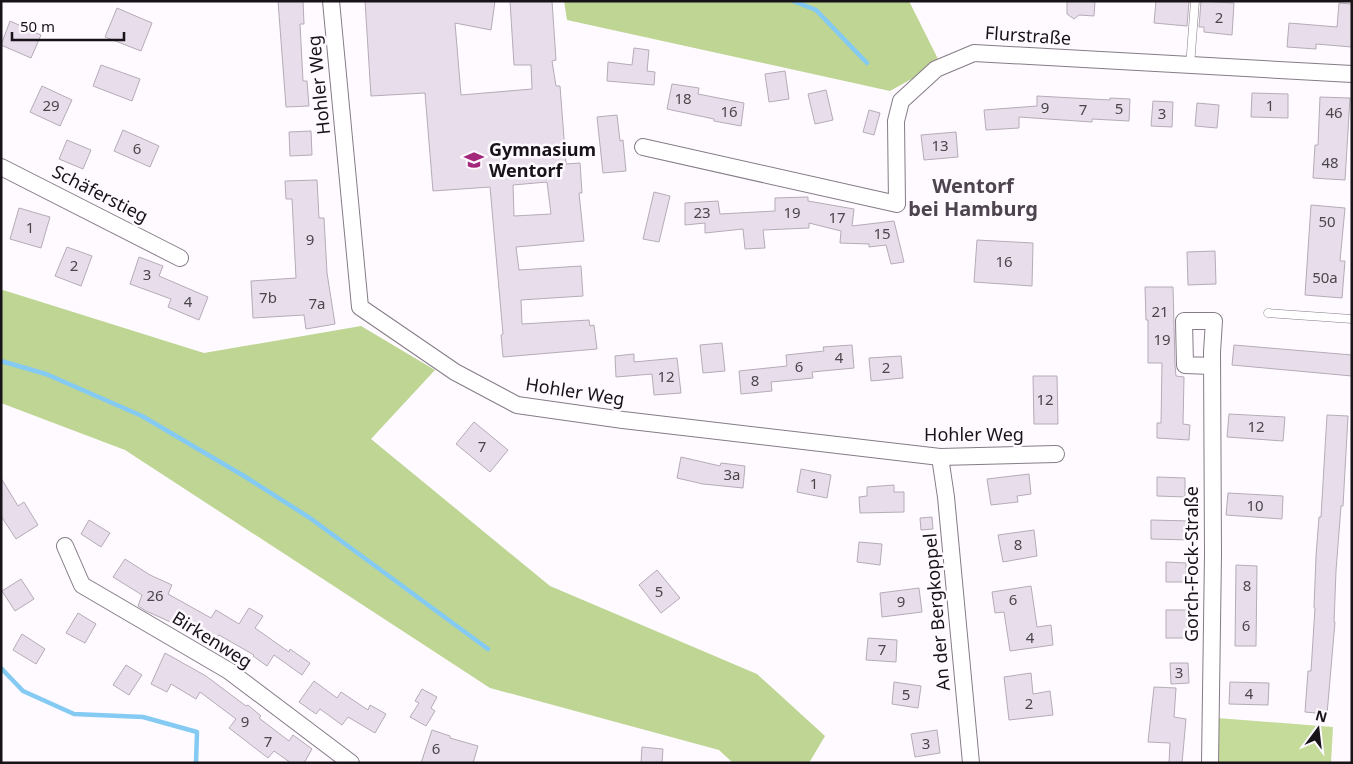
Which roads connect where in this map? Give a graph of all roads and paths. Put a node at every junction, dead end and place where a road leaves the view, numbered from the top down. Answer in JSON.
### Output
{"nodes":[{"id":1,"x":331,"y":1,"type":"edge"},
{"id":2,"x":1195,"y":1,"type":"edge"},
{"id":3,"x":1190,"y":66,"type":"junction"},
{"id":4,"x":1352,"y":74,"type":"edge"},
{"id":5,"x":643,"y":147,"type":"dead end"},
{"id":6,"x":1,"y":166,"type":"edge"},
{"id":7,"x":180,"y":258,"type":"dead end"},
{"id":8,"x":1268,"y":313,"type":"dead end"},
{"id":9,"x":1352,"y":319,"type":"edge"},
{"id":10,"x":1212,"y":366,"type":"dead end"},
{"id":11,"x":1056,"y":454,"type":"dead end"},
{"id":12,"x":940,"y":457,"type":"junction"},
{"id":13,"x":65,"y":546,"type":"dead end"},
{"id":14,"x":351,"y":763,"type":"edge"},
{"id":15,"x":971,"y":763,"type":"edge"},
{"id":16,"x":1210,"y":763,"type":"edge"}],
"edges":[{"from":1,"to":12,"type":"street","name":"Hohler Weg"},
{"from":2,"to":3,"type":"lane"},
{"from":3,"to":4,"type":"street","name":"Flurstraße"},
{"from":3,"to":5,"type":"street","name":"Flurstraße"},
{"from":6,"to":7,"type":"street","name":"Schäferstieg"},
{"from":8,"to":9,"type":"lane"},
{"from":10,"to":16,"type":"street","name":"Gorch-Fock-Straße"},
{"from":11,"to":12,"type":"street","name":"Hohler Weg"},
{"from":12,"to":15,"type":"street","name":"An der Bergkoppel"},
{"from":13,"to":14,"type":"street","name":"Birkenweg"}]}
